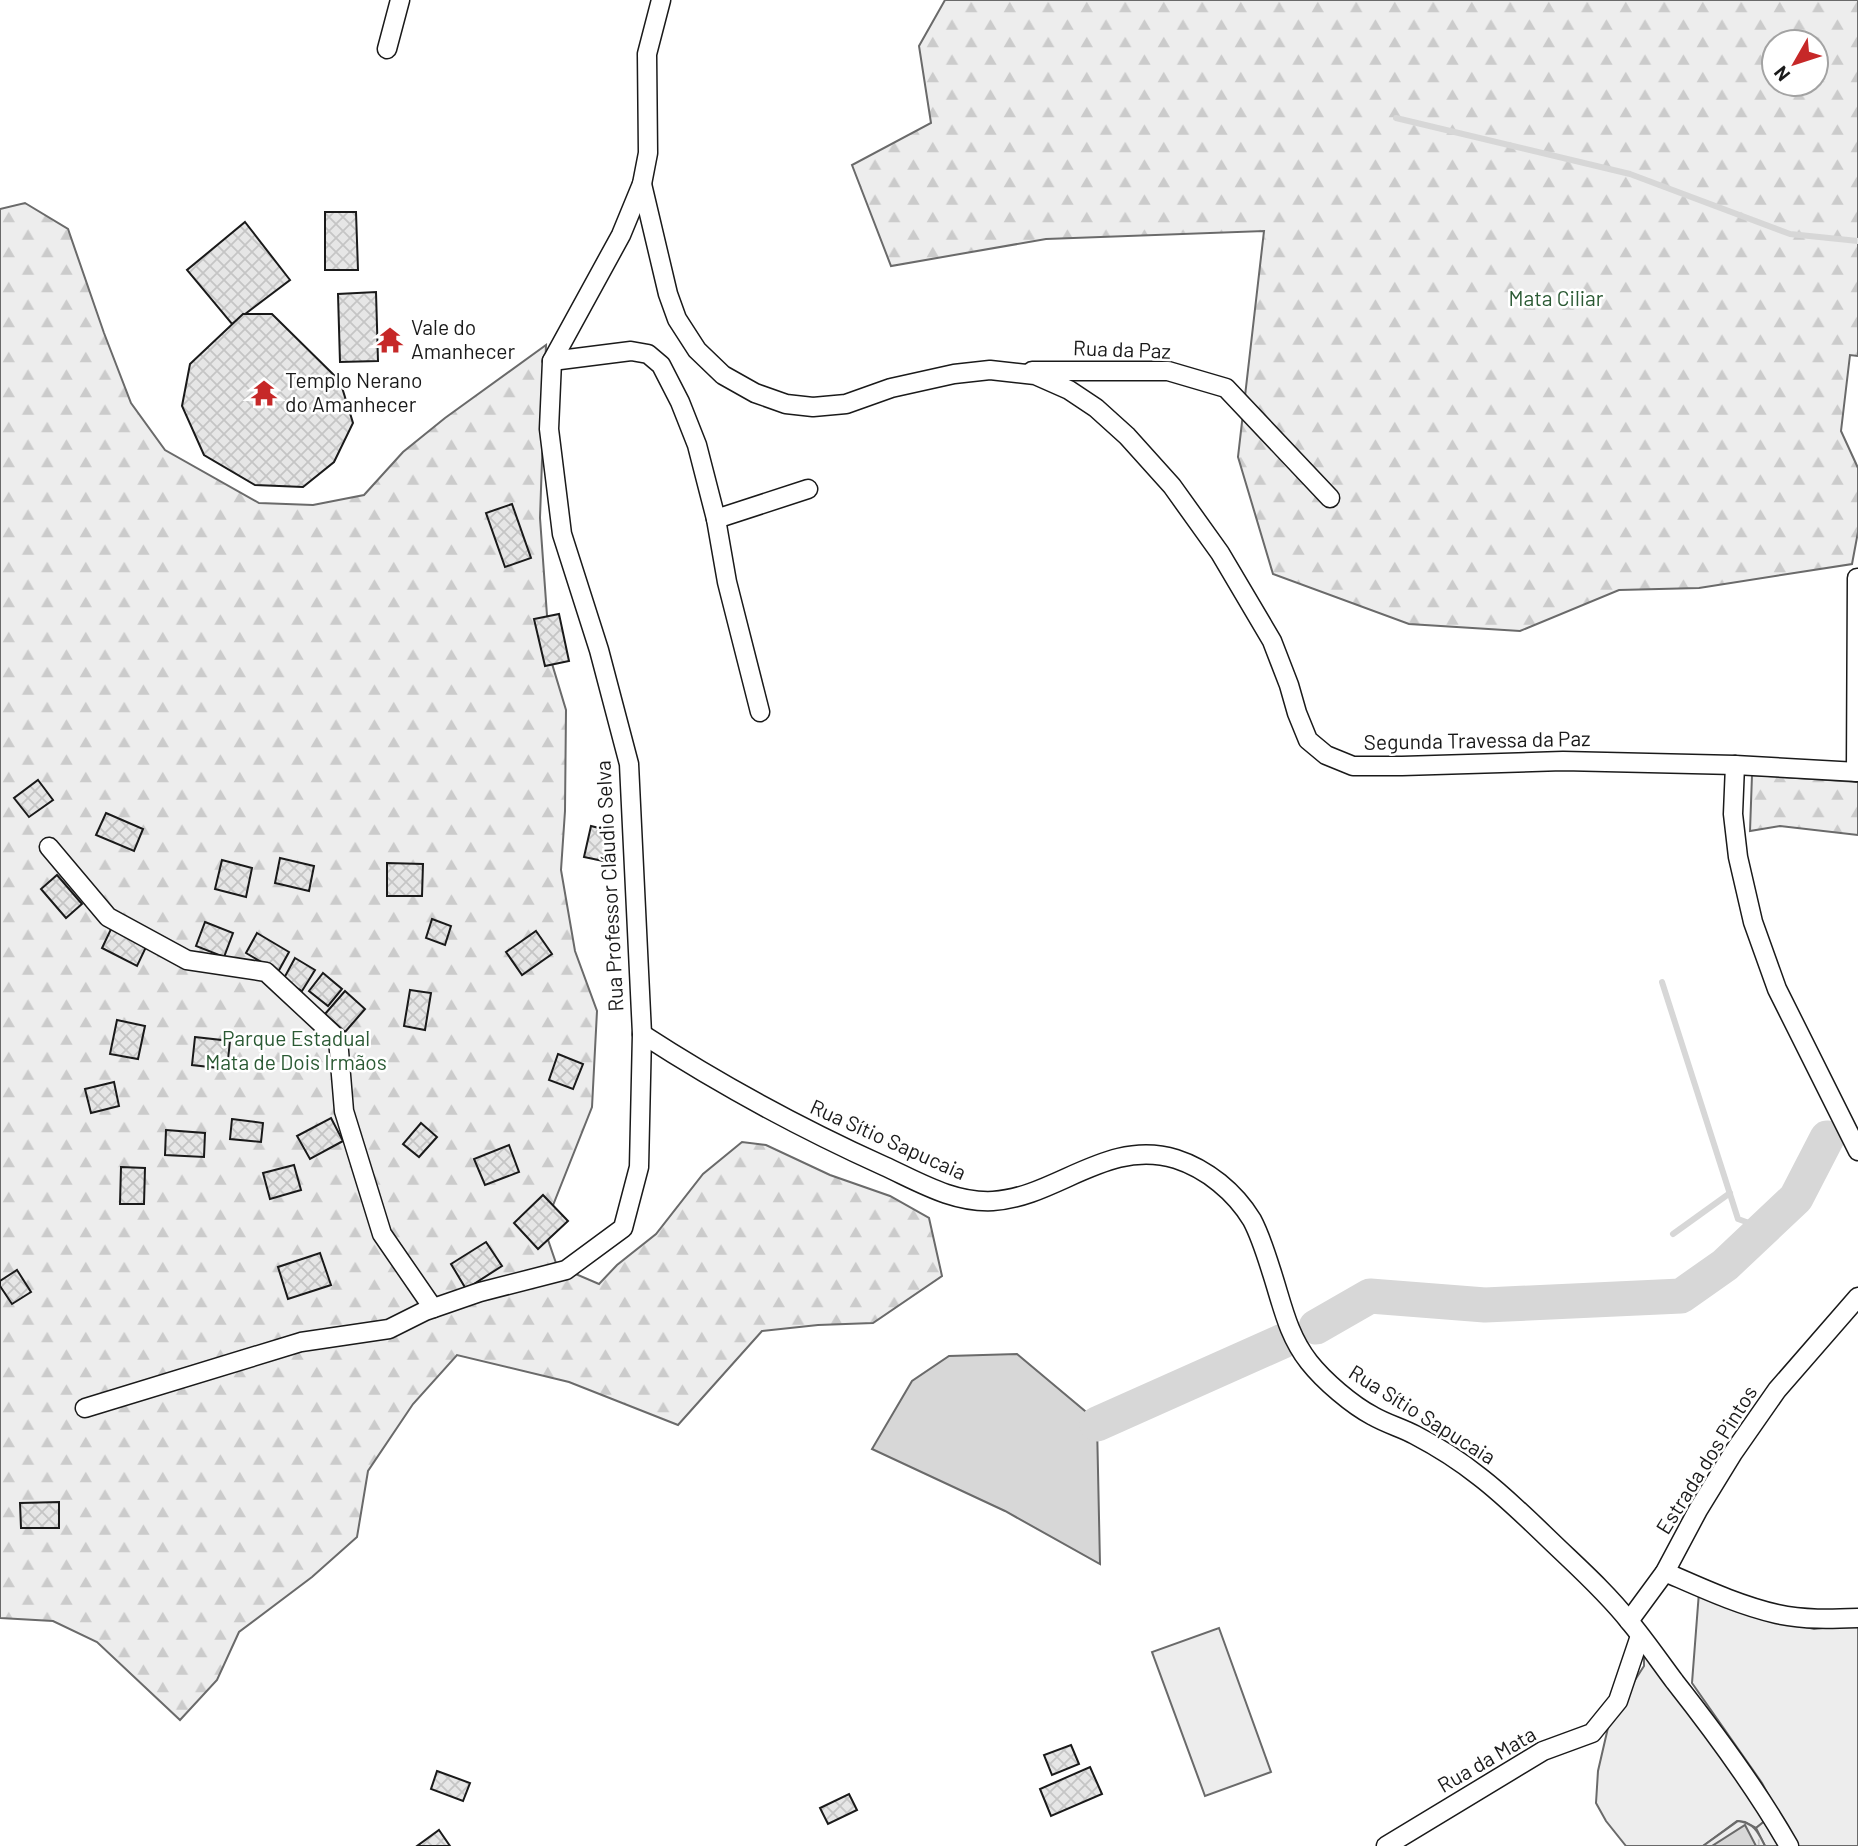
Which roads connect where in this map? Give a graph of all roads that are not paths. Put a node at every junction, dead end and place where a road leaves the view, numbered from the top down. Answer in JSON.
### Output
{"nodes":[{"id":1,"x":400,"y":0,"type":"edge"},
{"id":2,"x":661,"y":0,"type":"edge"},
{"id":3,"x":387,"y":49,"type":"dead end"},
{"id":4,"x":642,"y":184,"type":"junction"},
{"id":5,"x":552,"y":361,"type":"junction"},
{"id":6,"x":990,"y":370,"type":"junction"},
{"id":7,"x":808,"y":489,"type":"dead end"},
{"id":8,"x":1330,"y":498,"type":"dead end"},
{"id":9,"x":716,"y":519,"type":"junction"},
{"id":10,"x":1857,"y":578,"type":"edge"},
{"id":11,"x":760,"y":712,"type":"dead end"},
{"id":12,"x":1735,"y":765,"type":"junction"},
{"id":13,"x":1857,"y":772,"type":"edge"},
{"id":14,"x":49,"y":846,"type":"dead end"},
{"id":15,"x":642,"y":1034,"type":"junction"},
{"id":16,"x":1858,"y":1151,"type":"edge"},
{"id":17,"x":1858,"y":1297,"type":"edge"},
{"id":18,"x":433,"y":1308,"type":"junction"},
{"id":19,"x":85,"y":1408,"type":"dead end"},
{"id":20,"x":1665,"y":1572,"type":"junction"},
{"id":21,"x":1858,"y":1618,"type":"edge"},
{"id":22,"x":1629,"y":1621,"type":"junction"},
{"id":23,"x":1640,"y":1636,"type":"junction"},
{"id":24,"x":1386,"y":1846,"type":"edge"},
{"id":25,"x":1789,"y":1846,"type":"edge"}],
"edges":[{"from":1,"to":3,"type":"street"},
{"from":2,"to":4,"type":"street","name":"Rua Professor Cláudio Selva"},
{"from":4,"to":5,"type":"street","name":"Rua Professor Cláudio Selva"},
{"from":4,"to":6,"type":"street","name":"Segunda Travessa da Paz"},
{"from":5,"to":9,"type":"street"},
{"from":5,"to":15,"type":"street","name":"Rua Professor Cláudio Selva"},
{"from":6,"to":8,"type":"street","name":"Rua da Paz"},
{"from":6,"to":12,"type":"street","name":"Segunda Travessa da Paz"},
{"from":7,"to":9,"type":"street"},
{"from":9,"to":11,"type":"street"},
{"from":10,"to":13,"type":"street"},
{"from":12,"to":13,"type":"street"},
{"from":12,"to":16,"type":"street"},
{"from":14,"to":18,"type":"street"},
{"from":15,"to":18,"type":"street","name":"Rua Professor Cláudio Selva"},
{"from":15,"to":22,"type":"street","name":"Rua Sítio Sapucaia"},
{"from":17,"to":20,"type":"street","name":"Estrada dos Pintos"},
{"from":18,"to":19,"type":"street","name":"Rua Professor Cláudio Selva"},
{"from":20,"to":21,"type":"street"},
{"from":20,"to":22,"type":"street","name":"Estrada dos Pintos"},
{"from":22,"to":23,"type":"street"},
{"from":23,"to":24,"type":"street","name":"Rua da Mata"},
{"from":23,"to":25,"type":"street"}]}
